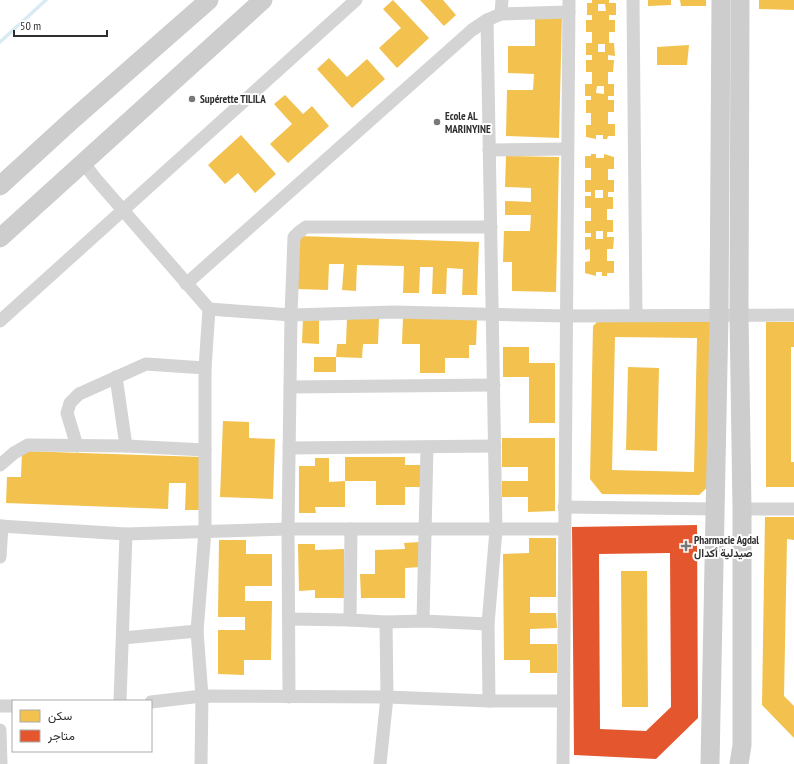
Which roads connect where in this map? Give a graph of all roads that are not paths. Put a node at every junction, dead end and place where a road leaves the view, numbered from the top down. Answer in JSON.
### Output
{"nodes":[{"id":1,"x":209,"y":0,"type":"edge"},
{"id":2,"x":263,"y":0,"type":"edge"},
{"id":3,"x":356,"y":0,"type":"edge"},
{"id":4,"x":502,"y":0,"type":"edge"},
{"id":5,"x":632,"y":0,"type":"edge"},
{"id":6,"x":721,"y":0,"type":"edge"},
{"id":7,"x":740,"y":0,"type":"edge"},
{"id":8,"x":569,"y":6,"type":"edge"},
{"id":9,"x":501,"y":14,"type":"junction"},
{"id":10,"x":487,"y":20,"type":"junction"},
{"id":11,"x":567,"y":149,"type":"junction"},
{"id":12,"x":489,"y":150,"type":"junction"},
{"id":13,"x":83,"y":162,"type":"junction"},
{"id":14,"x":0,"y":186,"type":"edge"},
{"id":15,"x":123,"y":209,"type":"junction"},
{"id":16,"x":491,"y":227,"type":"junction"},
{"id":17,"x":0,"y":238,"type":"edge"},
{"id":18,"x":186,"y":284,"type":"junction"},
{"id":19,"x":209,"y":308,"type":"junction"},
{"id":20,"x":291,"y":314,"type":"junction"},
{"id":21,"x":493,"y":314,"type":"junction"},
{"id":22,"x":636,"y":315,"type":"junction"},
{"id":23,"x":719,"y":315,"type":"junction"},
{"id":24,"x":739,"y":315,"type":"junction"},
{"id":25,"x":794,"y":315,"type":"edge"},
{"id":26,"x":566,"y":316,"type":"junction"},
{"id":27,"x":0,"y":321,"type":"edge"},
{"id":28,"x":206,"y":368,"type":"junction"},
{"id":29,"x":116,"y":377,"type":"junction"},
{"id":30,"x":494,"y":385,"type":"junction"},
{"id":31,"x":290,"y":387,"type":"junction"},
{"id":32,"x":77,"y":446,"type":"junction"},
{"id":33,"x":126,"y":446,"type":"junction"},
{"id":34,"x":495,"y":446,"type":"junction"},
{"id":35,"x":427,"y":447,"type":"junction"},
{"id":36,"x":289,"y":448,"type":"junction"},
{"id":37,"x":205,"y":450,"type":"junction"},
{"id":38,"x":0,"y":464,"type":"edge"},
{"id":39,"x":564,"y":507,"type":"junction"},
{"id":40,"x":715,"y":509,"type":"junction"},
{"id":41,"x":742,"y":509,"type":"junction"},
{"id":42,"x":794,"y":509,"type":"edge"},
{"id":43,"x":1,"y":526,"type":"edge"},
{"id":44,"x":288,"y":529,"type":"junction"},
{"id":45,"x":351,"y":529,"type":"junction"},
{"id":46,"x":426,"y":529,"type":"junction"},
{"id":47,"x":496,"y":530,"type":"junction"},
{"id":48,"x":564,"y":530,"type":"junction"},
{"id":49,"x":205,"y":531,"type":"junction"},
{"id":50,"x":126,"y":534,"type":"junction"},
{"id":51,"x":0,"y":557,"type":"edge"},
{"id":52,"x":290,"y":619,"type":"junction"},
{"id":53,"x":350,"y":620,"type":"junction"},
{"id":54,"x":423,"y":621,"type":"junction"},
{"id":55,"x":386,"y":622,"type":"junction"},
{"id":56,"x":488,"y":624,"type":"junction"},
{"id":57,"x":197,"y":631,"type":"junction"},
{"id":58,"x":123,"y":638,"type":"junction"},
{"id":59,"x":202,"y":696,"type":"junction"},
{"id":60,"x":289,"y":697,"type":"junction"},
{"id":61,"x":386,"y":697,"type":"junction"},
{"id":62,"x":120,"y":700,"type":"edge"},
{"id":63,"x":489,"y":701,"type":"junction"},
{"id":64,"x":563,"y":701,"type":"junction"},
{"id":65,"x":152,"y":702,"type":"edge"},
{"id":66,"x":0,"y":706,"type":"edge"},
{"id":67,"x":12,"y":706,"type":"edge"},
{"id":68,"x":0,"y":730,"type":"edge"},
{"id":69,"x":1,"y":764,"type":"edge"},
{"id":70,"x":201,"y":764,"type":"edge"},
{"id":71,"x":380,"y":764,"type":"edge"},
{"id":72,"x":563,"y":764,"type":"edge"},
{"id":73,"x":712,"y":764,"type":"edge"},
{"id":74,"x":736,"y":764,"type":"edge"},
{"id":75,"x":739,"y":764,"type":"edge"}],
"edges":[{"from":1,"to":14,"type":"street"},
{"from":2,"to":13,"type":"street"},
{"from":3,"to":15,"type":"street"},
{"from":4,"to":9,"type":"street"},
{"from":5,"to":22,"type":"street"},
{"from":6,"to":23,"type":"street"},
{"from":7,"to":24,"type":"street"},
{"from":8,"to":9,"type":"street"},
{"from":8,"to":11,"type":"street"},
{"from":9,"to":10,"type":"street"},
{"from":10,"to":12,"type":"street"},
{"from":10,"to":18,"type":"street"},
{"from":11,"to":12,"type":"street"},
{"from":11,"to":26,"type":"street"},
{"from":12,"to":16,"type":"street"},
{"from":13,"to":15,"type":"street"},
{"from":13,"to":17,"type":"street"},
{"from":15,"to":18,"type":"street"},
{"from":15,"to":27,"type":"street"},
{"from":16,"to":20,"type":"street"},
{"from":16,"to":21,"type":"street"},
{"from":18,"to":19,"type":"street"},
{"from":19,"to":20,"type":"street"},
{"from":19,"to":28,"type":"street"},
{"from":20,"to":21,"type":"street"},
{"from":20,"to":31,"type":"street"},
{"from":21,"to":26,"type":"street"},
{"from":21,"to":30,"type":"street"},
{"from":22,"to":23,"type":"street"},
{"from":22,"to":26,"type":"street"},
{"from":23,"to":24,"type":"street"},
{"from":23,"to":40,"type":"street"},
{"from":24,"to":25,"type":"street"},
{"from":24,"to":41,"type":"street"},
{"from":26,"to":39,"type":"street"},
{"from":28,"to":29,"type":"street"},
{"from":28,"to":37,"type":"street"},
{"from":29,"to":32,"type":"street"},
{"from":29,"to":33,"type":"street"},
{"from":30,"to":31,"type":"street"},
{"from":30,"to":34,"type":"street"},
{"from":31,"to":36,"type":"street"},
{"from":32,"to":33,"type":"street"},
{"from":32,"to":38,"type":"street"},
{"from":33,"to":37,"type":"street"},
{"from":34,"to":35,"type":"street"},
{"from":34,"to":47,"type":"street"},
{"from":35,"to":36,"type":"street"},
{"from":35,"to":46,"type":"street"},
{"from":36,"to":44,"type":"street"},
{"from":37,"to":49,"type":"street"},
{"from":39,"to":40,"type":"street"},
{"from":39,"to":48,"type":"street"},
{"from":40,"to":73,"type":"street"},
{"from":41,"to":42,"type":"street"},
{"from":41,"to":75,"type":"street"},
{"from":43,"to":50,"type":"street"},
{"from":43,"to":51,"type":"street"},
{"from":44,"to":45,"type":"street"},
{"from":44,"to":49,"type":"street"},
{"from":44,"to":52,"type":"street"},
{"from":45,"to":46,"type":"street"},
{"from":45,"to":53,"type":"street"},
{"from":46,"to":47,"type":"street"},
{"from":46,"to":54,"type":"street"},
{"from":47,"to":48,"type":"street"},
{"from":47,"to":56,"type":"street"},
{"from":48,"to":64,"type":"street"},
{"from":49,"to":50,"type":"street"},
{"from":49,"to":57,"type":"street"},
{"from":50,"to":58,"type":"street"},
{"from":52,"to":53,"type":"street"},
{"from":52,"to":60,"type":"street"},
{"from":53,"to":55,"type":"street"},
{"from":54,"to":55,"type":"street"},
{"from":54,"to":56,"type":"street"},
{"from":55,"to":61,"type":"street"},
{"from":56,"to":63,"type":"street"},
{"from":57,"to":58,"type":"street"},
{"from":57,"to":59,"type":"street"},
{"from":58,"to":62,"type":"street"},
{"from":59,"to":60,"type":"street"},
{"from":59,"to":65,"type":"street"},
{"from":59,"to":70,"type":"street"},
{"from":60,"to":61,"type":"street"},
{"from":61,"to":63,"type":"street"},
{"from":61,"to":71,"type":"street"},
{"from":63,"to":64,"type":"street"},
{"from":64,"to":72,"type":"street"},
{"from":66,"to":67,"type":"street"},
{"from":68,"to":69,"type":"street"},
{"from":73,"to":74,"type":"street"}]}
